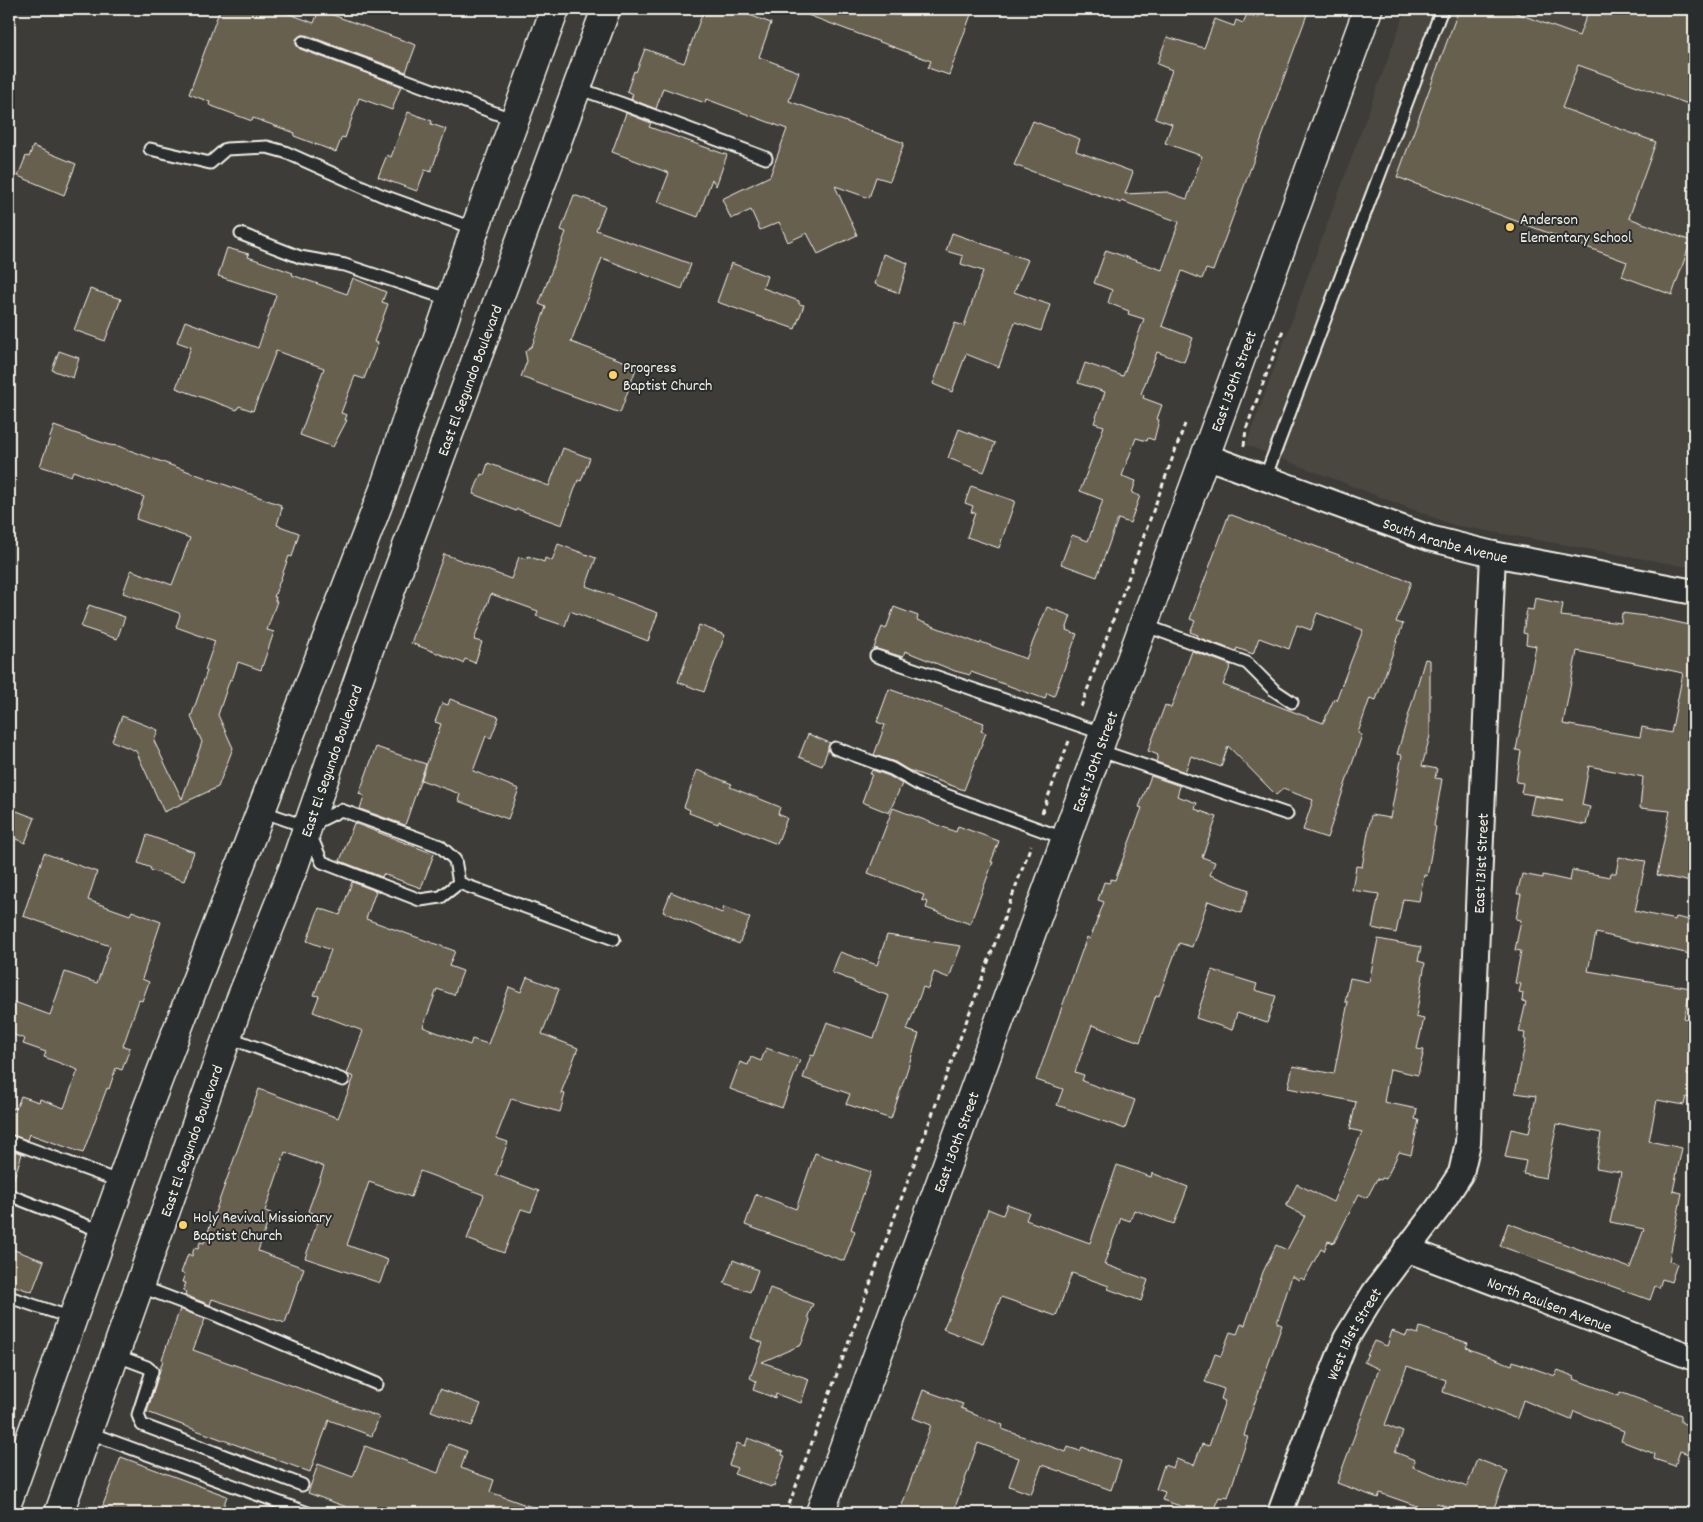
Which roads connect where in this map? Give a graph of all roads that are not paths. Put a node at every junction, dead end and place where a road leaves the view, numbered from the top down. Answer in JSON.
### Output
{"nodes":[{"id":1,"x":555,"y":9,"type":"edge"},
{"id":2,"x":606,"y":9,"type":"edge"},
{"id":3,"x":1368,"y":9,"type":"edge"},
{"id":4,"x":1442,"y":9,"type":"edge"},
{"id":5,"x":303,"y":42,"type":"dead end"},
{"id":6,"x":577,"y":88,"type":"junction"},
{"id":7,"x":514,"y":120,"type":"junction"},
{"id":8,"x":150,"y":149,"type":"dead end"},
{"id":9,"x":766,"y":158,"type":"dead end"},
{"id":10,"x":475,"y":230,"type":"junction"},
{"id":11,"x":241,"y":234,"type":"dead end"},
{"id":12,"x":450,"y":300,"type":"junction"},
{"id":13,"x":1206,"y":456,"type":"junction"},
{"id":14,"x":1267,"y":471,"type":"junction"},
{"id":15,"x":1493,"y":554,"type":"junction"},
{"id":16,"x":1694,"y":592,"type":"edge"},
{"id":17,"x":1144,"y":625,"type":"junction"},
{"id":18,"x":876,"y":656,"type":"dead end"},
{"id":19,"x":1292,"y":702,"type":"dead end"},
{"id":20,"x":1101,"y":742,"type":"junction"},
{"id":21,"x":835,"y":748,"type":"dead end"},
{"id":22,"x":261,"y":811,"type":"junction"},
{"id":23,"x":1287,"y":814,"type":"dead end"},
{"id":24,"x":307,"y":827,"type":"junction"},
{"id":25,"x":1066,"y":839,"type":"junction"},
{"id":26,"x":459,"y":883,"type":"junction"},
{"id":27,"x":614,"y":939,"type":"dead end"},
{"id":28,"x":228,"y":1037,"type":"junction"},
{"id":29,"x":343,"y":1080,"type":"dead end"},
{"id":30,"x":9,"y":1141,"type":"edge"},
{"id":31,"x":1461,"y":1173,"type":"joint"},
{"id":32,"x":121,"y":1182,"type":"junction"},
{"id":33,"x":9,"y":1195,"type":"edge"},
{"id":34,"x":103,"y":1232,"type":"junction"},
{"id":35,"x":1406,"y":1249,"type":"junction"},
{"id":36,"x":139,"y":1286,"type":"junction"},
{"id":37,"x":9,"y":1297,"type":"edge"},
{"id":38,"x":72,"y":1318,"type":"junction"},
{"id":39,"x":114,"y":1355,"type":"junction"},
{"id":40,"x":1694,"y":1358,"type":"edge"},
{"id":41,"x":377,"y":1384,"type":"dead end"},
{"id":42,"x":87,"y":1432,"type":"junction"},
{"id":43,"x":302,"y":1485,"type":"dead end"},
{"id":44,"x":9,"y":1498,"type":"edge"},
{"id":45,"x":59,"y":1513,"type":"edge"},
{"id":46,"x":308,"y":1513,"type":"edge"},
{"id":47,"x":820,"y":1513,"type":"edge"},
{"id":48,"x":1281,"y":1513,"type":"edge"}],
"edges":[{"from":1,"to":7,"type":"main road"},
{"from":2,"to":6,"type":"main road","name":"East El Segundo Boulevard"},
{"from":3,"to":13,"type":"main road","name":"East 130th Street"},
{"from":4,"to":14,"type":"lane"},
{"from":5,"to":7,"type":"lane"},
{"from":6,"to":9,"type":"lane"},
{"from":6,"to":24,"type":"main road","name":"East El Segundo Boulevard"},
{"from":7,"to":10,"type":"main road"},
{"from":8,"to":10,"type":"lane"},
{"from":10,"to":12,"type":"main road"},
{"from":11,"to":12,"type":"lane"},
{"from":12,"to":22,"type":"main road"},
{"from":13,"to":14,"type":"street","name":"South Aranbe Avenue"},
{"from":13,"to":17,"type":"main road","name":"East 130th Street"},
{"from":14,"to":15,"type":"street","name":"South Aranbe Avenue"},
{"from":15,"to":16,"type":"street","name":"South Aranbe Avenue"},
{"from":15,"to":31,"type":"street","name":"East 131st Street"},
{"from":17,"to":19,"type":"lane"},
{"from":17,"to":20,"type":"main road","name":"East 130th Street"},
{"from":18,"to":20,"type":"lane"},
{"from":20,"to":23,"type":"lane"},
{"from":20,"to":25,"type":"main road","name":"East 130th Street"},
{"from":21,"to":25,"type":"lane"},
{"from":22,"to":24,"type":"lane"},
{"from":22,"to":32,"type":"main road"},
{"from":24,"to":26,"type":"lane"},
{"from":24,"to":26,"type":"lane"},
{"from":24,"to":28,"type":"main road","name":"East El Segundo Boulevard"},
{"from":25,"to":47,"type":"main road","name":"East 130th Street"},
{"from":26,"to":27,"type":"lane"},
{"from":28,"to":29,"type":"lane"},
{"from":28,"to":36,"type":"main road","name":"East El Segundo Boulevard"},
{"from":30,"to":32,"type":"lane"},
{"from":31,"to":35,"type":"street","name":"West 131st Street"},
{"from":32,"to":34,"type":"main road"},
{"from":33,"to":34,"type":"lane"},
{"from":34,"to":38,"type":"main road"},
{"from":35,"to":40,"type":"street","name":"North Paulsen Avenue"},
{"from":35,"to":48,"type":"street","name":"West 131st Street"},
{"from":36,"to":39,"type":"main road","name":"East El Segundo Boulevard"},
{"from":36,"to":41,"type":"lane"},
{"from":37,"to":38,"type":"lane"},
{"from":38,"to":44,"type":"main road"},
{"from":39,"to":42,"type":"main road","name":"East El Segundo Boulevard"},
{"from":39,"to":43,"type":"lane"},
{"from":42,"to":45,"type":"main road","name":"East El Segundo Boulevard"},
{"from":42,"to":46,"type":"lane"}]}
